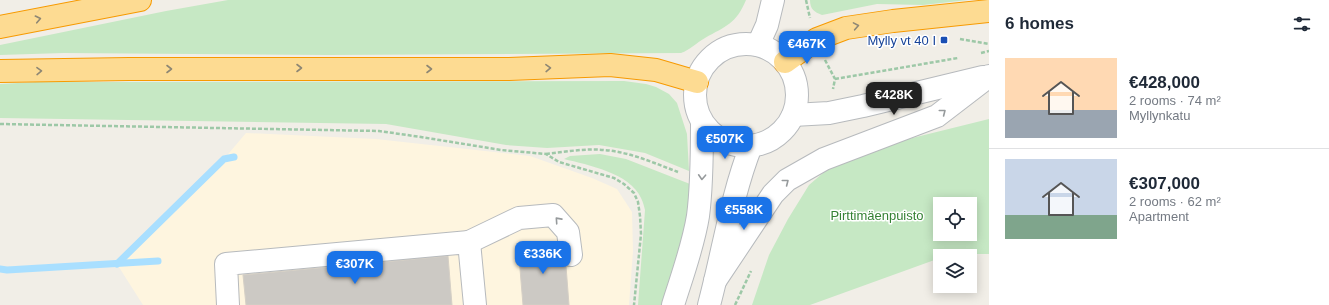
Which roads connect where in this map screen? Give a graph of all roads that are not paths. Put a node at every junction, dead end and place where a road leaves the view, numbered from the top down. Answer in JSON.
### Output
{"nodes":[{"id":1,"x":140,"y":0,"type":"edge"},
{"id":2,"x":773,"y":0,"type":"edge"},
{"id":3,"x":989,"y":11,"type":"edge"},
{"id":4,"x":0,"y":27,"type":"edge"},
{"id":5,"x":758,"y":45,"type":"junction"},
{"id":6,"x":785,"y":62,"type":"junction"},
{"id":7,"x":0,"y":71,"type":"edge"},
{"id":8,"x":989,"y":76,"type":"edge"},
{"id":9,"x":696,"y":82,"type":"junction"},
{"id":10,"x":793,"y":115,"type":"junction"},
{"id":11,"x":702,"y":124,"type":"junction"},
{"id":12,"x":751,"y":146,"type":"junction"},
{"id":13,"x":469,"y":242,"type":"junction"},
{"id":14,"x":571,"y":255,"type":"dead end"},
{"id":15,"x":715,"y":281,"type":"junction"},
{"id":16,"x":228,"y":305,"type":"edge"},
{"id":17,"x":475,"y":305,"type":"edge"},
{"id":18,"x":673,"y":305,"type":"edge"},
{"id":19,"x":709,"y":305,"type":"edge"}],
"edges":[{"from":4,"to":1,"type":"highway","one_way":true},
{"from":2,"to":5,"type":"street"},
{"from":6,"to":3,"type":"highway","one_way":true},
{"from":5,"to":6,"type":"street"},
{"from":5,"to":9,"type":"street"},
{"from":6,"to":10,"type":"street"},
{"from":7,"to":9,"type":"highway","one_way":true},
{"from":8,"to":10,"type":"street"},
{"from":15,"to":8,"type":"street","one_way":true},
{"from":9,"to":11,"type":"street"},
{"from":10,"to":12,"type":"street"},
{"from":11,"to":12,"type":"street"},
{"from":11,"to":18,"type":"street","one_way":true},
{"from":12,"to":15,"type":"street"},
{"from":14,"to":13,"type":"street","one_way":true},
{"from":13,"to":16,"type":"street"},
{"from":13,"to":17,"type":"street"},
{"from":15,"to":19,"type":"street"}]}
